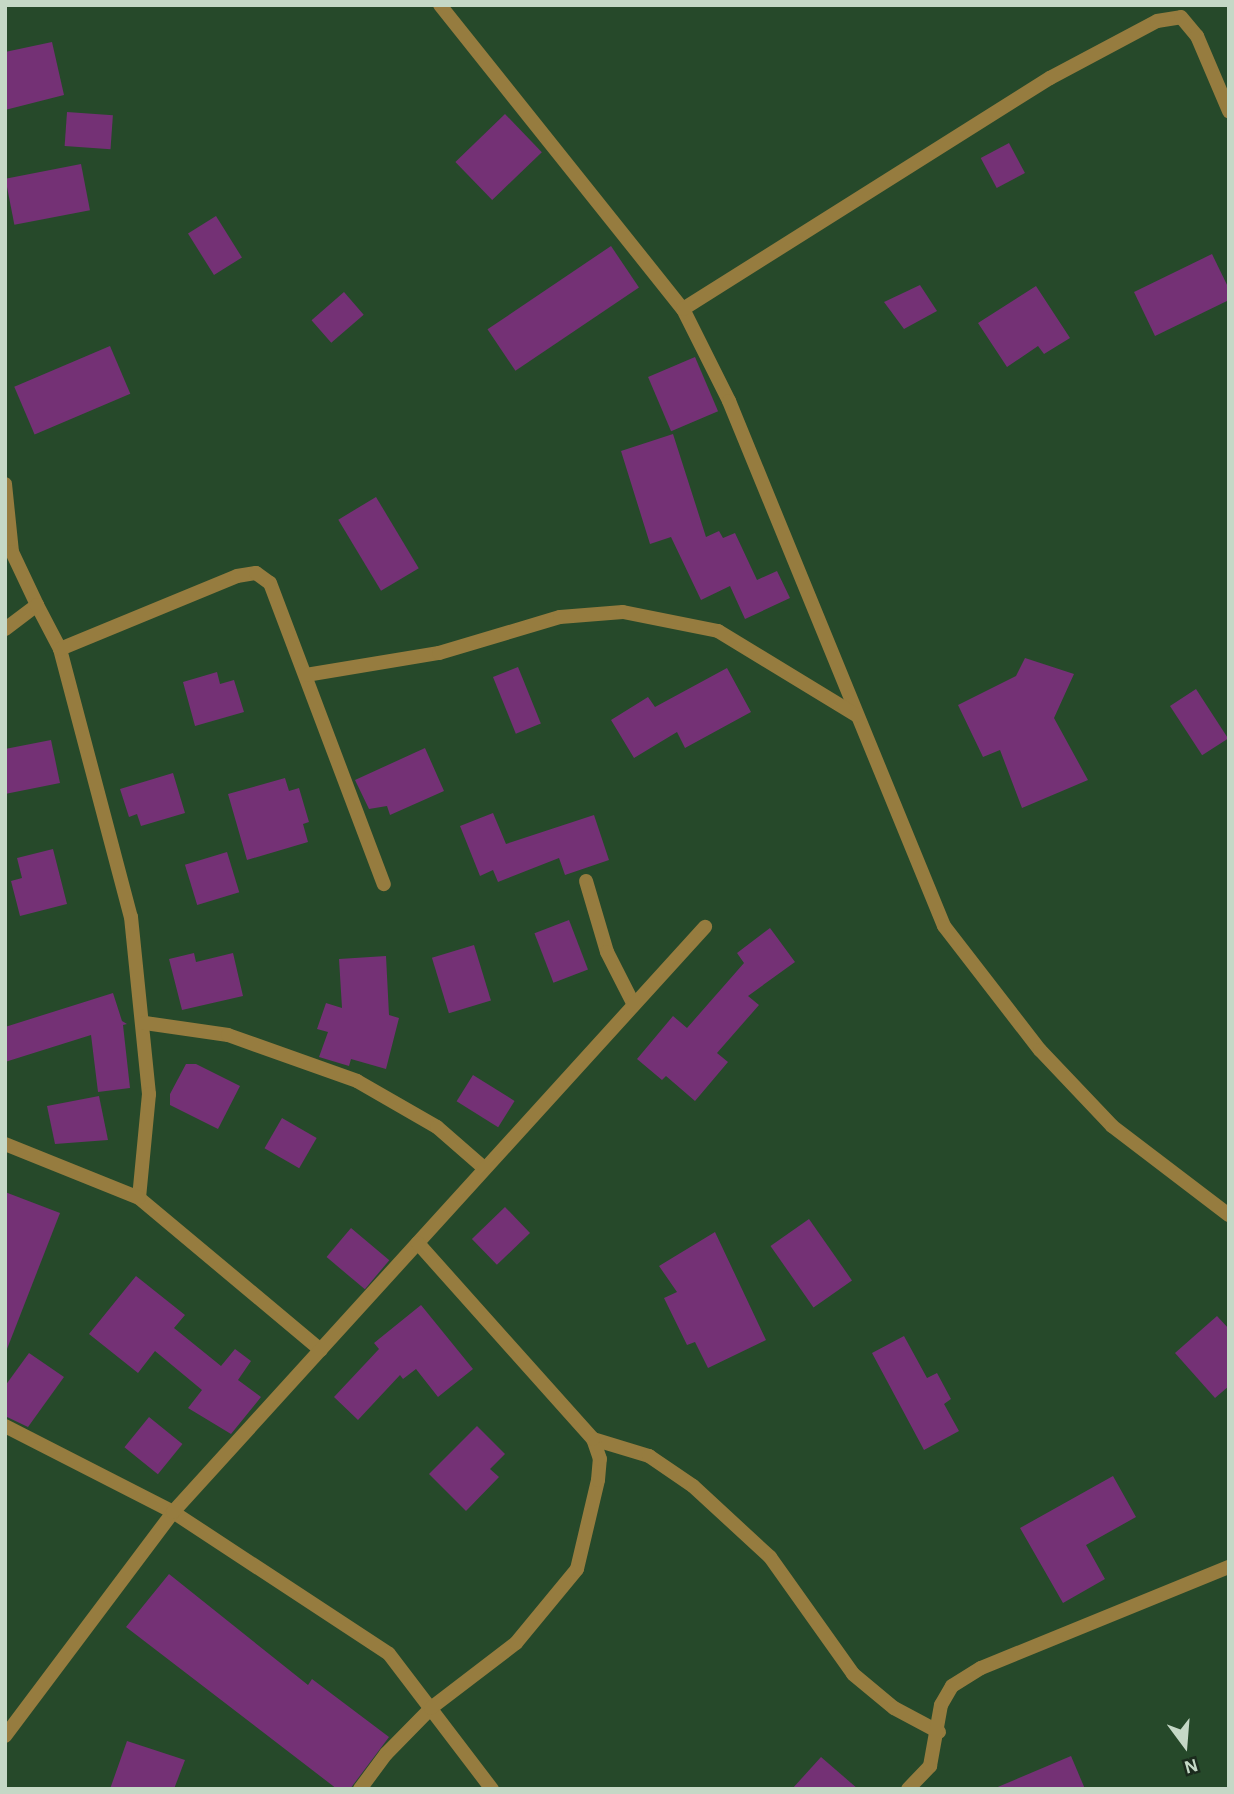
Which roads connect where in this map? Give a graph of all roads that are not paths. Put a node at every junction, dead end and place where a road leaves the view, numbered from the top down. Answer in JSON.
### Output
{"nodes":[{"id":1,"x":440,"y":5,"type":"edge"},
{"id":2,"x":1180,"y":11,"type":"edge"},
{"id":3,"x":1229,"y":111,"type":"edge"},
{"id":4,"x":683,"y":309,"type":"junction"},
{"id":5,"x":5,"y":484,"type":"edge"},
{"id":6,"x":37,"y":605,"type":"junction"},
{"id":7,"x":5,"y":629,"type":"edge"},
{"id":8,"x":60,"y":649,"type":"junction"},
{"id":9,"x":306,"y":675,"type":"junction"},
{"id":10,"x":856,"y":715,"type":"junction"},
{"id":11,"x":586,"y":881,"type":"dead end"},
{"id":12,"x":384,"y":884,"type":"dead end"},
{"id":13,"x":705,"y":927,"type":"dead end"},
{"id":14,"x":634,"y":1004,"type":"junction"},
{"id":15,"x":145,"y":1023,"type":"junction"},
{"id":16,"x":5,"y":1144,"type":"edge"},
{"id":17,"x":484,"y":1168,"type":"junction"},
{"id":18,"x":139,"y":1198,"type":"junction"},
{"id":19,"x":1229,"y":1215,"type":"edge"},
{"id":20,"x":418,"y":1243,"type":"junction"},
{"id":21,"x":321,"y":1350,"type":"junction"},
{"id":22,"x":5,"y":1426,"type":"edge"},
{"id":23,"x":593,"y":1440,"type":"junction"},
{"id":24,"x":173,"y":1512,"type":"junction"},
{"id":25,"x":1229,"y":1567,"type":"edge"},
{"id":26,"x":431,"y":1708,"type":"junction"},
{"id":27,"x":939,"y":1732,"type":"junction"},
{"id":28,"x":5,"y":1736,"type":"edge"},
{"id":29,"x":360,"y":1789,"type":"edge"},
{"id":30,"x":492,"y":1789,"type":"edge"},
{"id":31,"x":908,"y":1789,"type":"edge"}],
"edges":[{"from":1,"to":4,"type":"street"},
{"from":2,"to":3,"type":"street"},
{"from":2,"to":4,"type":"street"},
{"from":4,"to":10,"type":"street"},
{"from":5,"to":6,"type":"street"},
{"from":6,"to":7,"type":"street"},
{"from":6,"to":8,"type":"street"},
{"from":8,"to":9,"type":"street"},
{"from":8,"to":15,"type":"street"},
{"from":9,"to":10,"type":"street"},
{"from":9,"to":12,"type":"street"},
{"from":10,"to":19,"type":"street"},
{"from":11,"to":14,"type":"street"},
{"from":13,"to":14,"type":"street"},
{"from":14,"to":17,"type":"street"},
{"from":15,"to":17,"type":"street"},
{"from":15,"to":18,"type":"street"},
{"from":16,"to":18,"type":"street"},
{"from":17,"to":20,"type":"street"},
{"from":18,"to":21,"type":"street"},
{"from":20,"to":21,"type":"street"},
{"from":20,"to":23,"type":"street"},
{"from":21,"to":24,"type":"street"},
{"from":22,"to":24,"type":"street"},
{"from":23,"to":26,"type":"street"},
{"from":23,"to":27,"type":"street"},
{"from":24,"to":26,"type":"street"},
{"from":24,"to":28,"type":"street"},
{"from":25,"to":27,"type":"street"},
{"from":26,"to":29,"type":"street"},
{"from":26,"to":30,"type":"street"},
{"from":27,"to":31,"type":"street"}]}
